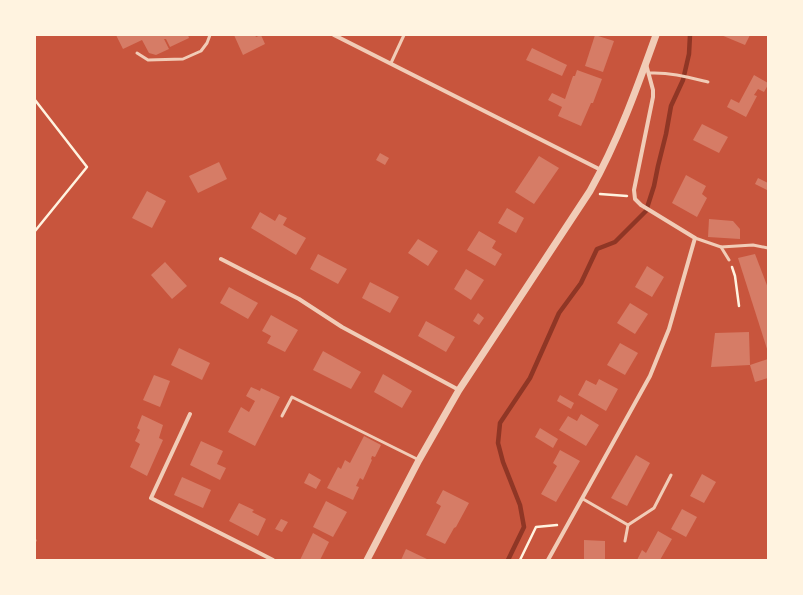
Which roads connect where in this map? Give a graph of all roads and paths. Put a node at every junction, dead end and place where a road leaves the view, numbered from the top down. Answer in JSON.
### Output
{"nodes":[{"id":1,"x":210,"y":35,"type":"edge"},
{"id":2,"x":334,"y":35,"type":"edge"},
{"id":3,"x":404,"y":35,"type":"edge"},
{"id":4,"x":656,"y":35,"type":"edge"},
{"id":5,"x":137,"y":53,"type":"dead end"},
{"id":6,"x":646,"y":63,"type":"junction"},
{"id":7,"x":391,"y":64,"type":"junction"},
{"id":8,"x":649,"y":73,"type":"junction"},
{"id":9,"x":708,"y":82,"type":"dead end"},
{"id":10,"x":35,"y":100,"type":"edge"},
{"id":11,"x":602,"y":170,"type":"junction"},
{"id":12,"x":590,"y":191,"type":"junction"},
{"id":13,"x":634,"y":195,"type":"junction"},
{"id":14,"x":35,"y":230,"type":"edge"},
{"id":15,"x":695,"y":238,"type":"junction"},
{"id":16,"x":720,"y":247,"type":"junction"},
{"id":17,"x":768,"y":248,"type":"edge"},
{"id":18,"x":221,"y":259,"type":"dead end"},
{"id":19,"x":729,"y":260,"type":"joint"},
{"id":20,"x":739,"y":306,"type":"dead end"},
{"id":21,"x":459,"y":390,"type":"junction"},
{"id":22,"x":190,"y":414,"type":"dead end"},
{"id":23,"x":282,"y":416,"type":"dead end"},
{"id":24,"x":419,"y":460,"type":"junction"},
{"id":25,"x":671,"y":475,"type":"dead end"},
{"id":26,"x":583,"y":499,"type":"junction"},
{"id":27,"x":570,"y":523,"type":"junction"},
{"id":28,"x":628,"y":525,"type":"junction"},
{"id":29,"x":624,"y":542,"type":"dead end"},
{"id":30,"x":273,"y":560,"type":"edge"},
{"id":31,"x":366,"y":560,"type":"edge"},
{"id":32,"x":520,"y":560,"type":"edge"},
{"id":33,"x":548,"y":560,"type":"edge"}],
"edges":[{"from":1,"to":5,"type":"lane"},
{"from":2,"to":7,"type":"street"},
{"from":3,"to":7,"type":"lane"},
{"from":4,"to":6,"type":"street"},
{"from":6,"to":8,"type":"street"},
{"from":6,"to":11,"type":"street"},
{"from":7,"to":11,"type":"street"},
{"from":8,"to":9,"type":"lane"},
{"from":8,"to":13,"type":"street"},
{"from":10,"to":14,"type":"path"},
{"from":11,"to":12,"type":"street"},
{"from":12,"to":13,"type":"path"},
{"from":12,"to":21,"type":"street"},
{"from":13,"to":15,"type":"street"},
{"from":15,"to":16,"type":"lane"},
{"from":15,"to":26,"type":"street"},
{"from":16,"to":17,"type":"lane"},
{"from":16,"to":19,"type":"lane"},
{"from":18,"to":21,"type":"street"},
{"from":19,"to":20,"type":"path"},
{"from":21,"to":24,"type":"street"},
{"from":22,"to":30,"type":"street"},
{"from":23,"to":24,"type":"lane"},
{"from":24,"to":31,"type":"street"},
{"from":25,"to":28,"type":"lane"},
{"from":26,"to":27,"type":"street"},
{"from":26,"to":28,"type":"lane"},
{"from":27,"to":32,"type":"path"},
{"from":27,"to":33,"type":"street"},
{"from":28,"to":29,"type":"lane"}]}
